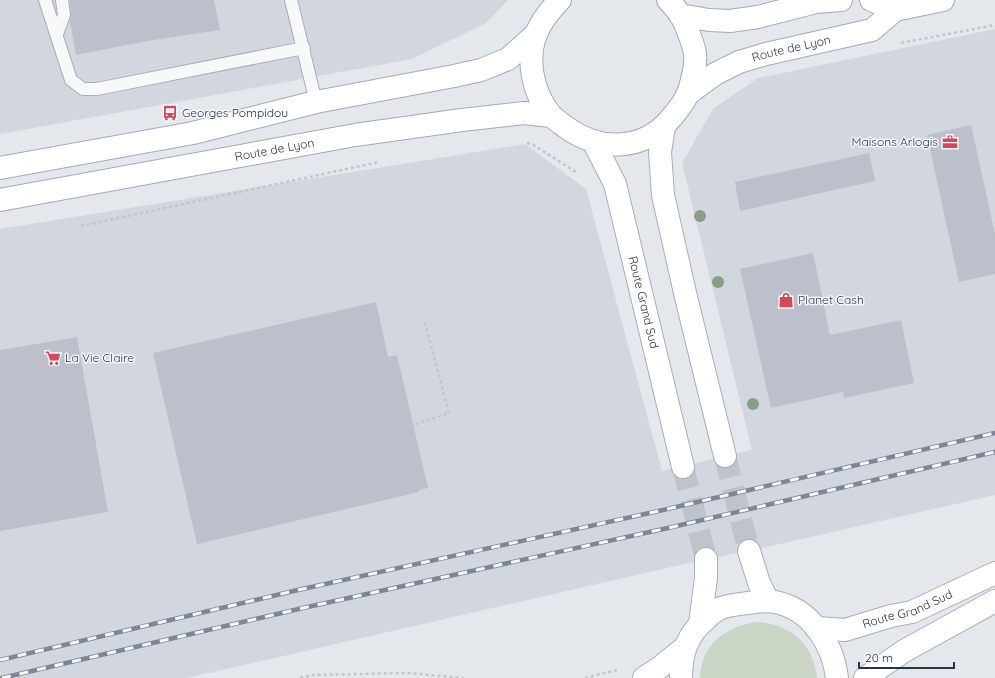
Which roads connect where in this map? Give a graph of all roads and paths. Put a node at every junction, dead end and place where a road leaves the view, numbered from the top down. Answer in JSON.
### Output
{"nodes":[{"id":1,"x":45,"y":0,"type":"edge"},
{"id":2,"x":62,"y":0,"type":"edge"},
{"id":3,"x":291,"y":0,"type":"edge"},
{"id":4,"x":560,"y":0,"type":"edge"},
{"id":5,"x":841,"y":0,"type":"edge"},
{"id":6,"x":871,"y":0,"type":"edge"},
{"id":7,"x":943,"y":0,"type":"edge"},
{"id":8,"x":674,"y":7,"type":"edge"},
{"id":9,"x":895,"y":10,"type":"junction"},
{"id":10,"x":995,"y":25,"type":"edge"},
{"id":11,"x":57,"y":34,"type":"junction"},
{"id":12,"x":536,"y":34,"type":"junction"},
{"id":13,"x":893,"y":44,"type":"dead end"},
{"id":14,"x":304,"y":48,"type":"junction"},
{"id":15,"x":689,"y":93,"type":"junction"},
{"id":16,"x":316,"y":102,"type":"junction"},
{"id":17,"x":551,"y":116,"type":"junction"},
{"id":18,"x":664,"y":127,"type":"junction"},
{"id":19,"x":520,"y":142,"type":"dead end"},
{"id":20,"x":593,"y":142,"type":"junction"},
{"id":21,"x":385,"y":160,"type":"dead end"},
{"id":22,"x":0,"y":168,"type":"edge"},
{"id":23,"x":583,"y":176,"type":"dead end"},
{"id":24,"x":0,"y":200,"type":"edge"},
{"id":25,"x":81,"y":226,"type":"dead end"},
{"id":26,"x":425,"y":323,"type":"dead end"},
{"id":27,"x":404,"y":428,"type":"dead end"},
{"id":28,"x":725,"y":456,"type":"tunnel mouth"},
{"id":29,"x":683,"y":467,"type":"tunnel mouth"},
{"id":30,"x":748,"y":551,"type":"tunnel mouth"},
{"id":31,"x":706,"y":559,"type":"tunnel mouth"},
{"id":32,"x":995,"y":574,"type":"edge"},
{"id":33,"x":768,"y":601,"type":"junction"},
{"id":34,"x":995,"y":601,"type":"edge"},
{"id":35,"x":700,"y":624,"type":"junction"},
{"id":36,"x":816,"y":628,"type":"junction"},
{"id":37,"x":684,"y":648,"type":"junction"},
{"id":38,"x":622,"y":668,"type":"dead end"},
{"id":39,"x":300,"y":678,"type":"edge"},
{"id":40,"x":464,"y":678,"type":"edge"},
{"id":41,"x":585,"y":678,"type":"edge"},
{"id":42,"x":644,"y":678,"type":"edge"},
{"id":43,"x":680,"y":678,"type":"edge"},
{"id":44,"x":837,"y":678,"type":"edge"},
{"id":45,"x":865,"y":678,"type":"edge"}],
"edges":[{"from":1,"to":11,"type":"lane"},
{"from":2,"to":11,"type":"lane"},
{"from":3,"to":14,"type":"lane"},
{"from":4,"to":12,"type":"main road"},
{"from":5,"to":8,"type":"main road"},
{"from":6,"to":9,"type":"main road"},
{"from":7,"to":9,"type":"main road","name":"Route de Lyon"},
{"from":8,"to":15,"type":"main road"},
{"from":9,"to":15,"type":"main road","name":"Route de Lyon"},
{"from":10,"to":13,"type":"path"},
{"from":11,"to":14,"type":"lane"},
{"from":12,"to":16,"type":"main road"},
{"from":12,"to":17,"type":"main road"},
{"from":14,"to":16,"type":"lane"},
{"from":15,"to":18,"type":"main road"},
{"from":16,"to":22,"type":"main road"},
{"from":17,"to":20,"type":"main road"},
{"from":17,"to":24,"type":"main road","name":"Route de Lyon"},
{"from":18,"to":20,"type":"main road"},
{"from":18,"to":28,"type":"main road"},
{"from":19,"to":23,"type":"path"},
{"from":20,"to":29,"type":"main road","name":"Route Grand Sud"},
{"from":21,"to":25,"type":"path"},
{"from":26,"to":27,"type":"path"},
{"from":30,"to":33,"type":"main road"},
{"from":31,"to":35,"type":"main road"},
{"from":32,"to":36,"type":"main road","name":"Route Grand Sud"},
{"from":33,"to":35,"type":"main road"},
{"from":33,"to":36,"type":"main road"},
{"from":34,"to":45,"type":"main road"},
{"from":35,"to":37,"type":"main road"},
{"from":36,"to":44,"type":"main road"},
{"from":37,"to":42,"type":"main road"},
{"from":37,"to":43,"type":"main road"},
{"from":38,"to":41,"type":"path"},
{"from":39,"to":40,"type":"path"}]}
